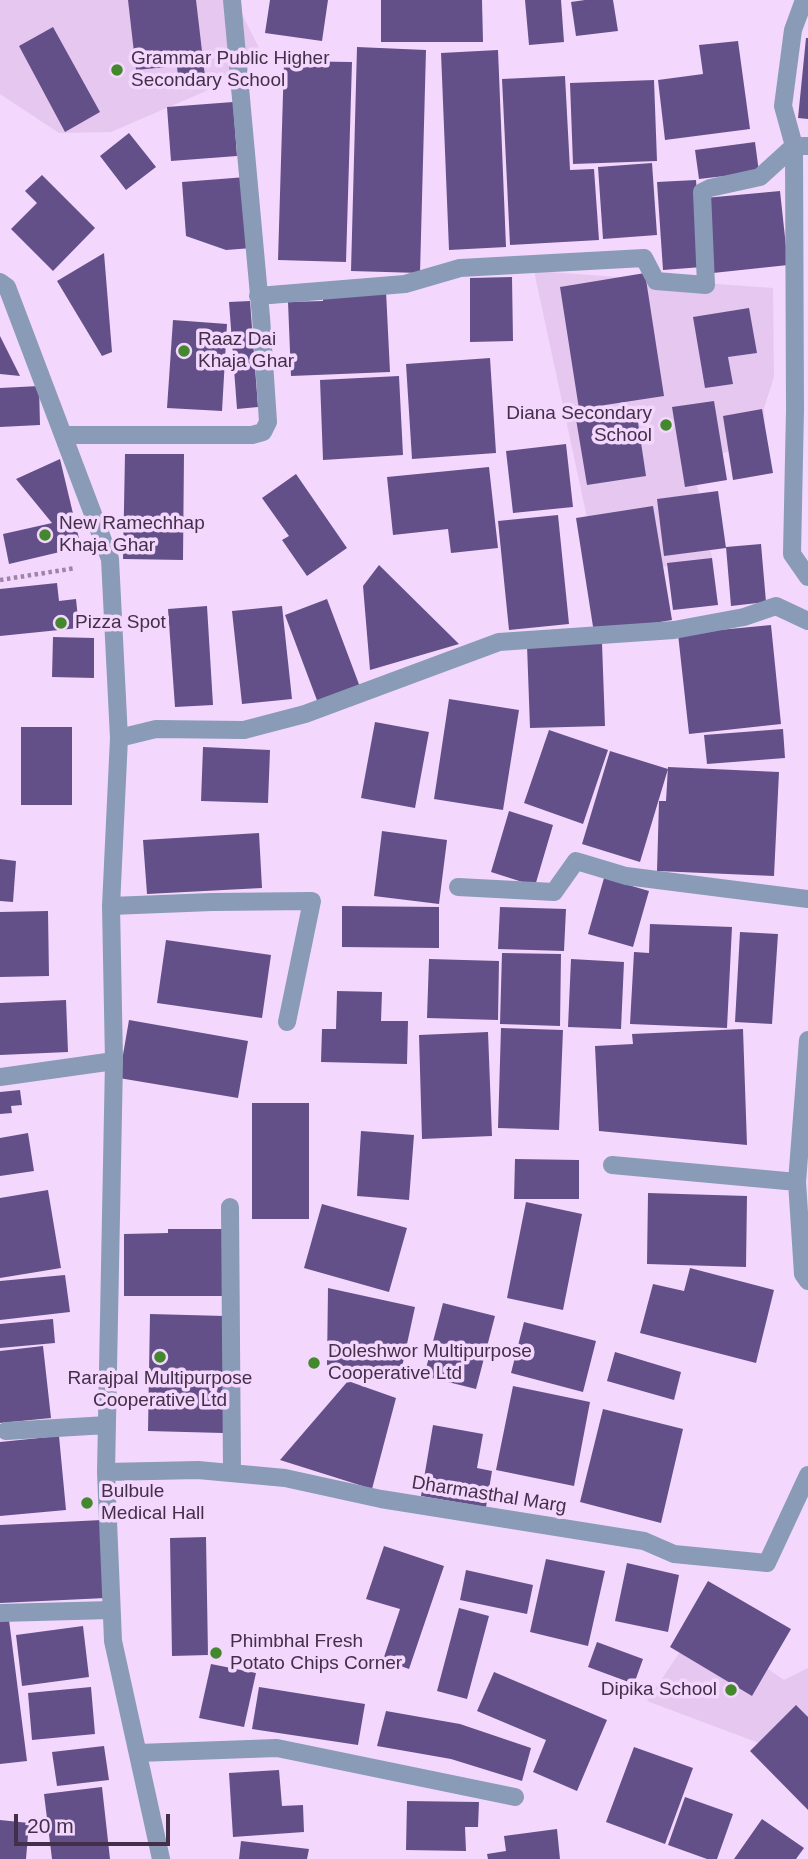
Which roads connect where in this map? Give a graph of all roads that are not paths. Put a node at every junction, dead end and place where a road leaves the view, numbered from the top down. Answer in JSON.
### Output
{"nodes":[{"id":1,"x":232,"y":0,"type":"edge"},
{"id":2,"x":804,"y":0,"type":"edge"},
{"id":3,"x":801,"y":146,"type":"edge"},
{"id":4,"x":0,"y":282,"type":"edge"},
{"id":5,"x":258,"y":296,"type":"junction"},
{"id":6,"x":65,"y":435,"type":"junction"},
{"id":7,"x":808,"y":577,"type":"edge"},
{"id":8,"x":808,"y":621,"type":"edge"},
{"id":9,"x":119,"y":738,"type":"junction"},
{"id":10,"x":458,"y":887,"type":"dead end"},
{"id":11,"x":808,"y":899,"type":"edge"},
{"id":12,"x":110,"y":906,"type":"junction"},
{"id":13,"x":287,"y":1022,"type":"dead end"},
{"id":14,"x":808,"y":1040,"type":"edge"},
{"id":15,"x":114,"y":1061,"type":"junction"},
{"id":16,"x":0,"y":1077,"type":"edge"},
{"id":17,"x":612,"y":1165,"type":"dead end"},
{"id":18,"x":797,"y":1182,"type":"junction"},
{"id":19,"x":230,"y":1207,"type":"dead end"},
{"id":20,"x":808,"y":1281,"type":"edge"},
{"id":21,"x":107,"y":1425,"type":"junction"},
{"id":22,"x":6,"y":1431,"type":"dead end"},
{"id":23,"x":106,"y":1472,"type":"junction"},
{"id":24,"x":232,"y":1473,"type":"junction"},
{"id":25,"x":808,"y":1475,"type":"edge"},
{"id":26,"x":111,"y":1610,"type":"junction"},
{"id":27,"x":0,"y":1613,"type":"edge"},
{"id":28,"x":138,"y":1753,"type":"junction"},
{"id":29,"x":515,"y":1797,"type":"dead end"},
{"id":30,"x":161,"y":1859,"type":"edge"}],
"edges":[{"from":1,"to":5,"type":"street"},
{"from":2,"to":3,"type":"street"},
{"from":3,"to":5,"type":"street"},
{"from":3,"to":7,"type":"street"},
{"from":4,"to":6,"type":"street"},
{"from":5,"to":6,"type":"street"},
{"from":6,"to":9,"type":"street"},
{"from":8,"to":9,"type":"street"},
{"from":9,"to":12,"type":"street"},
{"from":10,"to":11,"type":"street"},
{"from":12,"to":13,"type":"street"},
{"from":12,"to":15,"type":"street"},
{"from":14,"to":18,"type":"street"},
{"from":15,"to":16,"type":"street"},
{"from":15,"to":21,"type":"street"},
{"from":17,"to":18,"type":"street"},
{"from":18,"to":20,"type":"street"},
{"from":19,"to":24,"type":"street"},
{"from":21,"to":22,"type":"street"},
{"from":21,"to":23,"type":"street"},
{"from":23,"to":24,"type":"street","name":"Dharmasthal Marg"},
{"from":23,"to":26,"type":"street"},
{"from":24,"to":25,"type":"street","name":"Dharmasthal Marg"},
{"from":26,"to":27,"type":"street"},
{"from":26,"to":28,"type":"street"},
{"from":28,"to":29,"type":"street"},
{"from":28,"to":30,"type":"street"}]}
